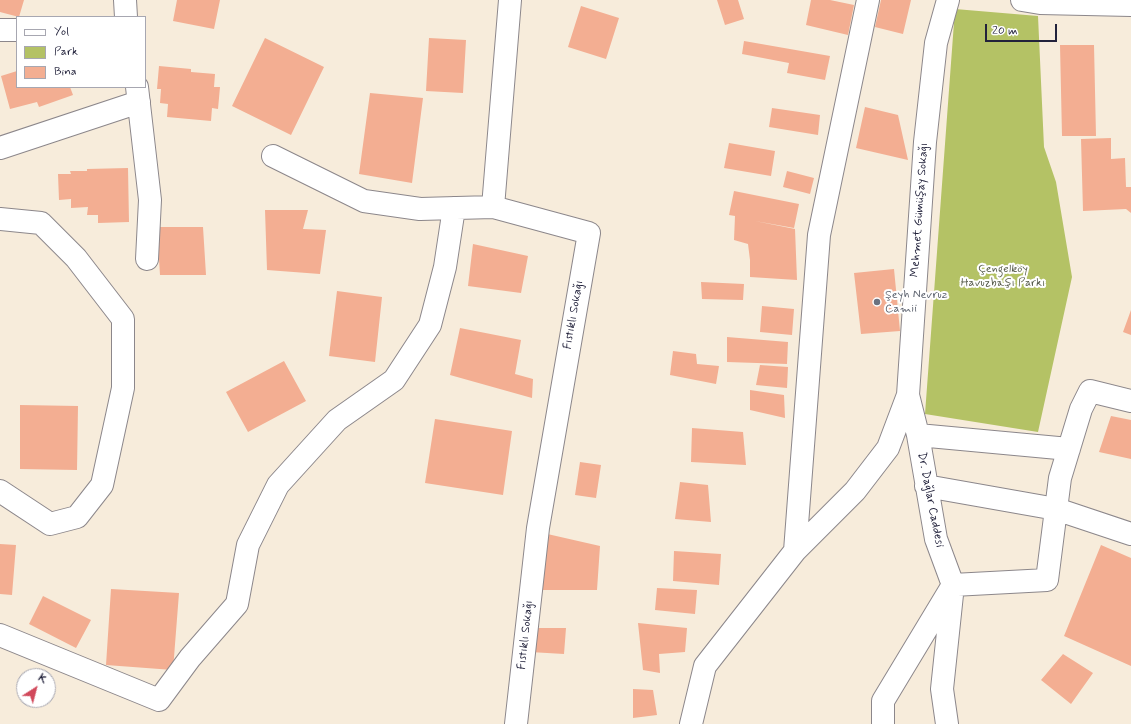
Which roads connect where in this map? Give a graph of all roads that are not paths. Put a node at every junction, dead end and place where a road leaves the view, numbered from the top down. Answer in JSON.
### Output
{"nodes":[{"id":1,"x":125,"y":0,"type":"edge"},
{"id":2,"x":510,"y":0,"type":"edge"},
{"id":3,"x":868,"y":0,"type":"edge"},
{"id":4,"x":948,"y":0,"type":"edge"},
{"id":5,"x":1034,"y":1,"type":"edge"},
{"id":6,"x":1131,"y":5,"type":"edge"},
{"id":7,"x":126,"y":16,"type":"edge"},
{"id":8,"x":0,"y":30,"type":"edge"},
{"id":9,"x":16,"y":30,"type":"edge"},
{"id":10,"x":138,"y":95,"type":"edge"},
{"id":11,"x":0,"y":148,"type":"edge"},
{"id":12,"x":273,"y":156,"type":"dead end"},
{"id":13,"x":494,"y":207,"type":"junction"},
{"id":14,"x":454,"y":208,"type":"junction"},
{"id":15,"x":0,"y":219,"type":"edge"},
{"id":16,"x":147,"y":259,"type":"dead end"},
{"id":17,"x":908,"y":395,"type":"junction"},
{"id":18,"x":1131,"y":401,"type":"edge"},
{"id":19,"x":918,"y":435,"type":"junction"},
{"id":20,"x":1069,"y":449,"type":"junction"},
{"id":21,"x":926,"y":486,"type":"junction"},
{"id":22,"x":0,"y":491,"type":"edge"},
{"id":23,"x":1056,"y":509,"type":"junction"},
{"id":24,"x":1131,"y":534,"type":"edge"},
{"id":25,"x":795,"y":551,"type":"junction"},
{"id":26,"x":953,"y":585,"type":"junction"},
{"id":27,"x":0,"y":635,"type":"edge"},
{"id":28,"x":516,"y":724,"type":"edge"},
{"id":29,"x":691,"y":724,"type":"edge"},
{"id":30,"x":883,"y":724,"type":"edge"},
{"id":31,"x":947,"y":724,"type":"edge"}],
"edges":[{"from":1,"to":7,"type":"street"},
{"from":2,"to":13,"type":"street"},
{"from":3,"to":25,"type":"street"},
{"from":4,"to":17,"type":"street","name":"Mehmet Gümüşay Sokağı"},
{"from":5,"to":6,"type":"street"},
{"from":8,"to":9,"type":"street"},
{"from":10,"to":11,"type":"street"},
{"from":10,"to":16,"type":"street"},
{"from":12,"to":14,"type":"street","name":"Fıstıklı Sokağı"},
{"from":13,"to":14,"type":"street","name":"Fıstıklı Sokağı"},
{"from":13,"to":28,"type":"street","name":"Fıstıklı Sokağı"},
{"from":14,"to":27,"type":"street"},
{"from":15,"to":22,"type":"street"},
{"from":17,"to":19,"type":"street","name":"Dr. Dağlar Caddesi"},
{"from":17,"to":25,"type":"street","name":"Mehmet Gümüşay Sokağı"},
{"from":18,"to":20,"type":"street"},
{"from":19,"to":20,"type":"street"},
{"from":19,"to":21,"type":"street","name":"Dr. Dağlar Caddesi"},
{"from":20,"to":23,"type":"street"},
{"from":21,"to":23,"type":"street"},
{"from":21,"to":26,"type":"street","name":"Dr. Dağlar Caddesi"},
{"from":23,"to":24,"type":"street"},
{"from":23,"to":26,"type":"street"},
{"from":25,"to":29,"type":"street","name":"Mehmet Gümüşay Sokağı"},
{"from":26,"to":30,"type":"street"},
{"from":26,"to":31,"type":"street","name":"Dr. Dağlar Caddesi"}]}
